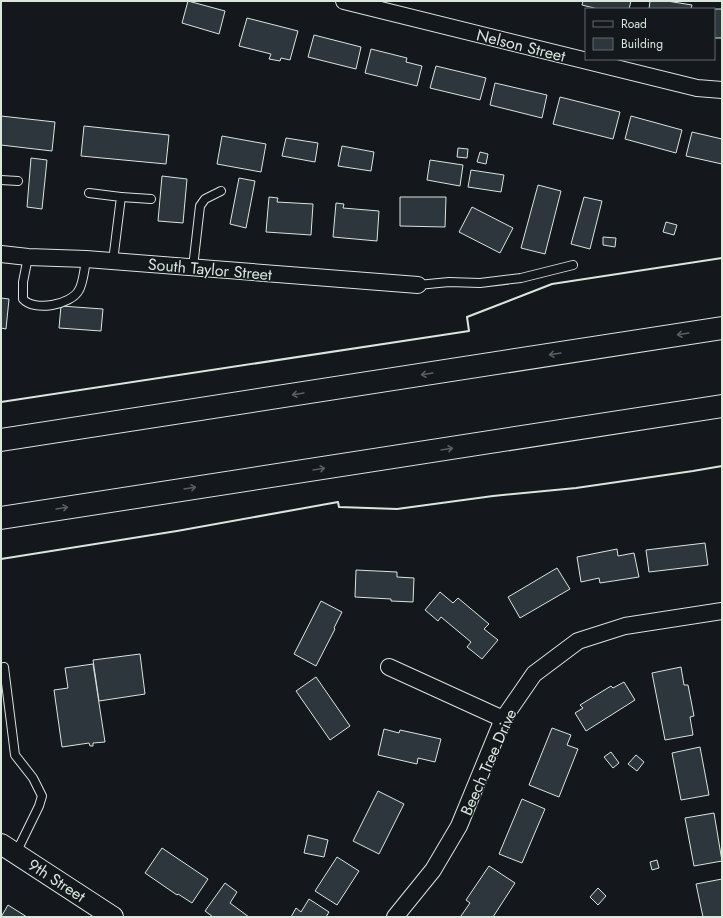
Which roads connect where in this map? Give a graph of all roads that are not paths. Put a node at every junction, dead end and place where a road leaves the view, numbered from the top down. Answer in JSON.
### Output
{"nodes":[{"id":1,"x":344,"y":1,"type":"edge"},
{"id":2,"x":722,"y":90,"type":"edge"},
{"id":3,"x":1,"y":180,"type":"edge"},
{"id":4,"x":18,"y":181,"type":"dead end"},
{"id":5,"x":221,"y":191,"type":"dead end"},
{"id":6,"x":89,"y":193,"type":"dead end"},
{"id":7,"x":122,"y":197,"type":"junction"},
{"id":8,"x":150,"y":199,"type":"dead end"},
{"id":9,"x":1,"y":254,"type":"edge"},
{"id":10,"x":28,"y":257,"type":"junction"},
{"id":11,"x":86,"y":259,"type":"junction"},
{"id":12,"x":113,"y":261,"type":"junction"},
{"id":13,"x":573,"y":265,"type":"dead end"},
{"id":14,"x":193,"y":267,"type":"junction"},
{"id":15,"x":418,"y":285,"type":"joint"},
{"id":16,"x":722,"y":328,"type":"edge"},
{"id":17,"x":722,"y":406,"type":"edge"},
{"id":18,"x":1,"y":440,"type":"edge"},
{"id":19,"x":1,"y":518,"type":"edge"},
{"id":20,"x":721,"y":615,"type":"edge"},
{"id":21,"x":4,"y":667,"type":"dead end"},
{"id":22,"x":389,"y":667,"type":"dead end"},
{"id":23,"x":503,"y":719,"type":"junction"},
{"id":24,"x":8,"y":849,"type":"edge"},
{"id":25,"x":113,"y":917,"type":"edge"},
{"id":26,"x":394,"y":917,"type":"edge"}],
"edges":[{"from":1,"to":2,"type":"street","name":"Nelson Street"},
{"from":3,"to":4,"type":"lane"},
{"from":5,"to":14,"type":"lane"},
{"from":6,"to":7,"type":"lane"},
{"from":7,"to":8,"type":"lane"},
{"from":7,"to":12,"type":"lane"},
{"from":9,"to":10,"type":"street","name":"South Taylor Street"},
{"from":10,"to":11,"type":"street","name":"South Taylor Street"},
{"from":10,"to":11,"type":"lane"},
{"from":11,"to":12,"type":"street","name":"South Taylor Street"},
{"from":12,"to":14,"type":"street","name":"South Taylor Street"},
{"from":13,"to":15,"type":"lane"},
{"from":14,"to":15,"type":"street","name":"South Taylor Street"},
{"from":16,"to":18,"type":"highway","one_way":true},
{"from":19,"to":17,"type":"highway","one_way":true},
{"from":20,"to":23,"type":"street","name":"Beech Tree Drive"},
{"from":21,"to":24,"type":"lane"},
{"from":22,"to":23,"type":"street"},
{"from":23,"to":26,"type":"street","name":"Beech Tree Drive"},
{"from":24,"to":25,"type":"street","name":"9th Street"}]}
